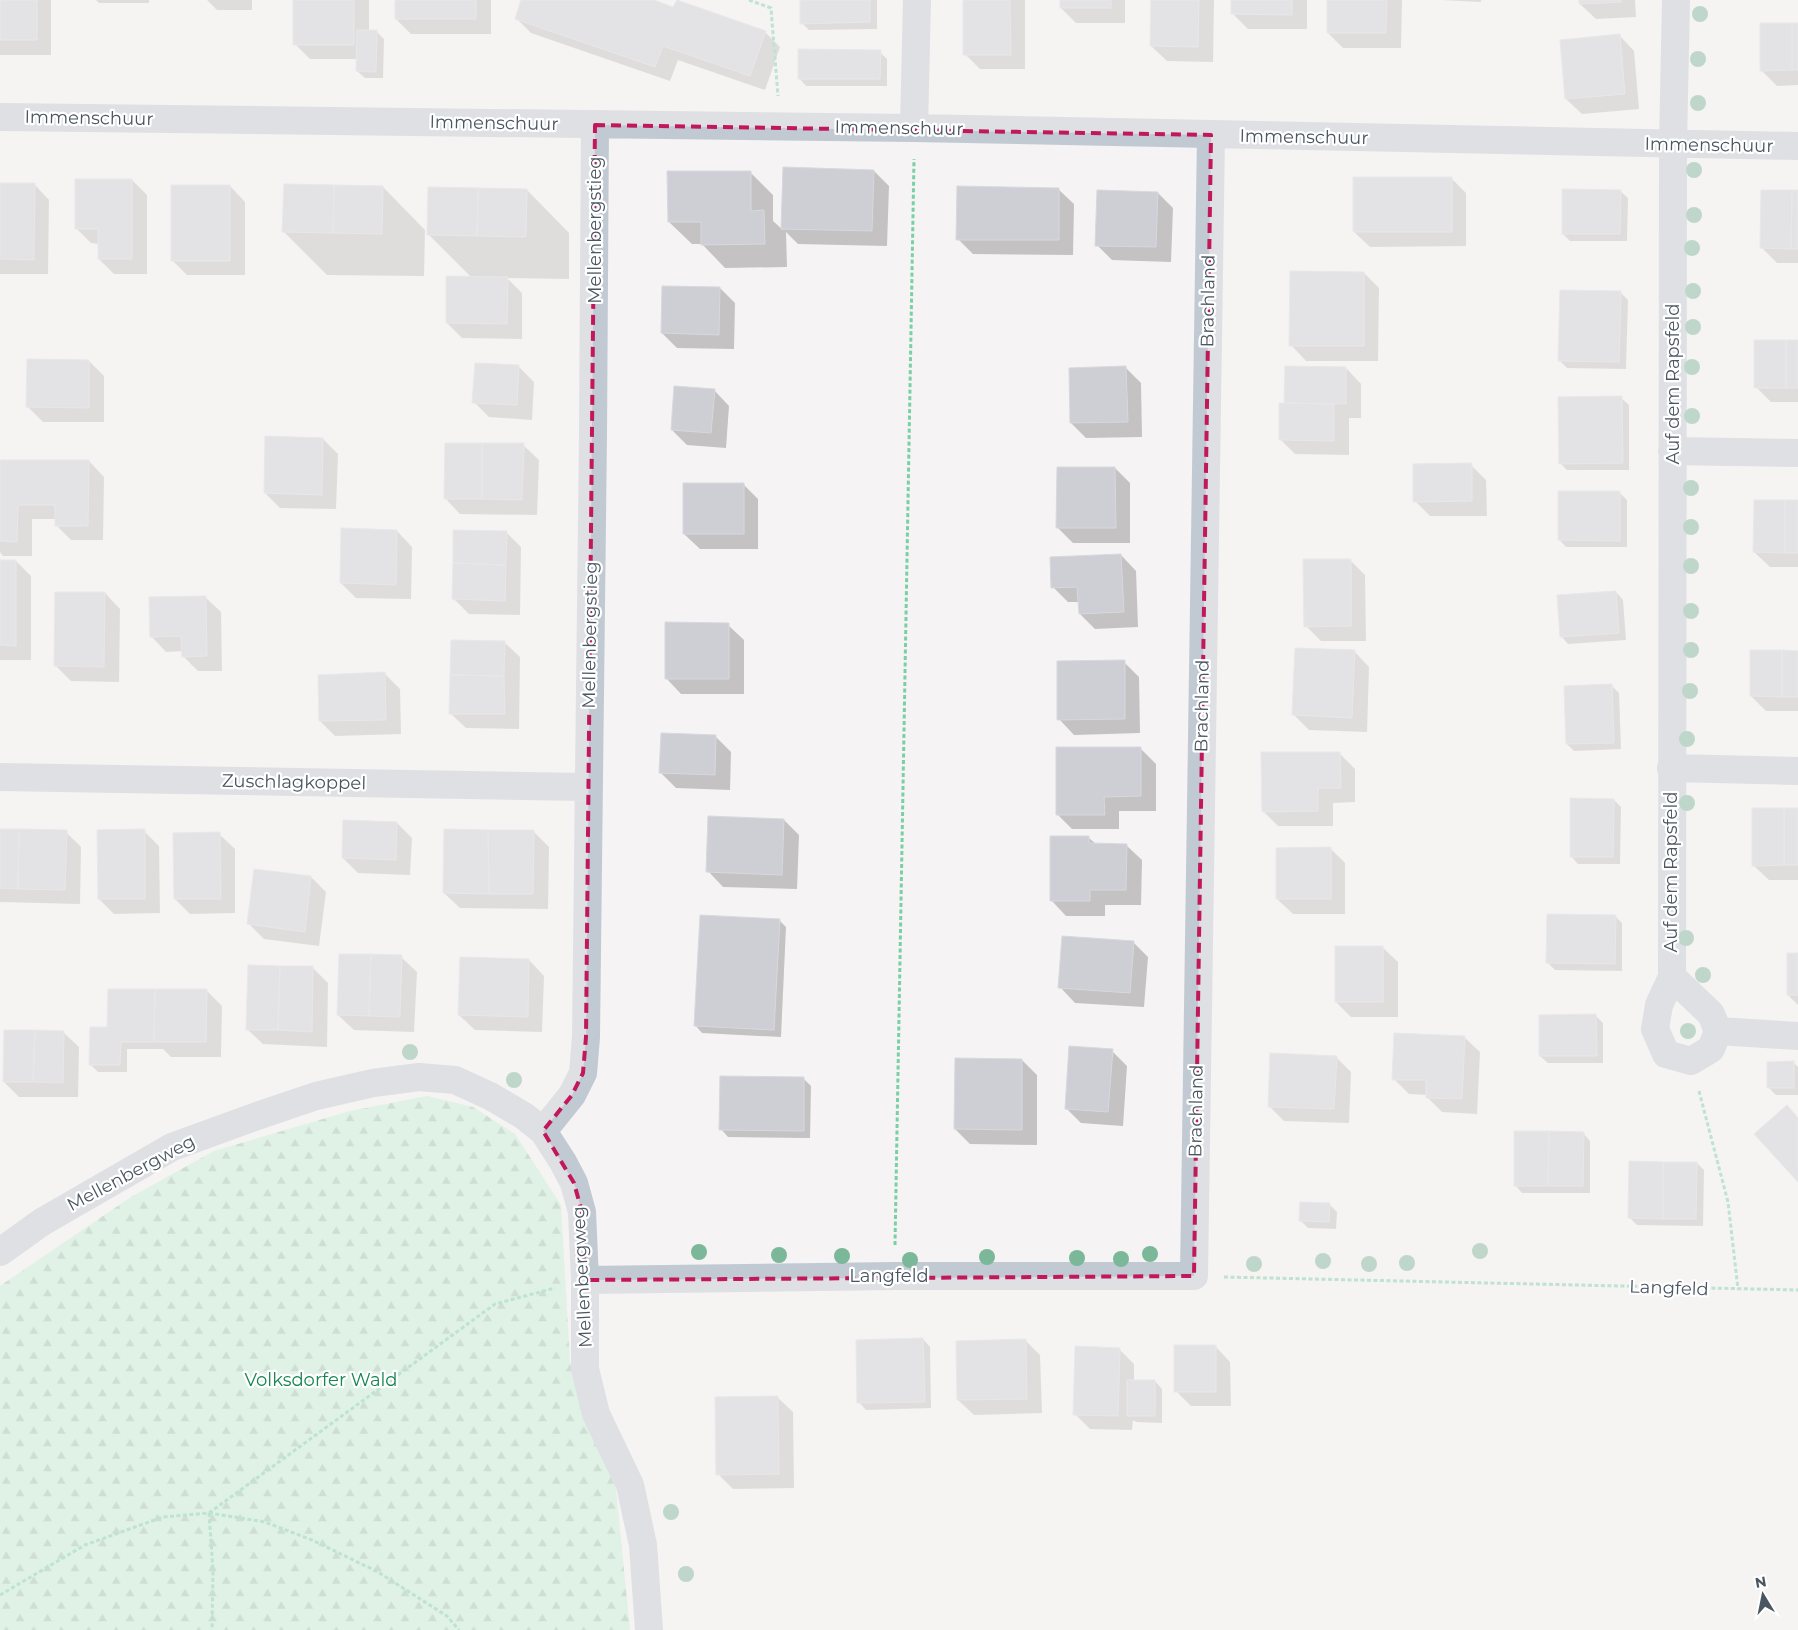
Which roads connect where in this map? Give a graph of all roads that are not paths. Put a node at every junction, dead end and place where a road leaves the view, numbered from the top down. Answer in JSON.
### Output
{"nodes":[{"id":1,"x":917,"y":0,"type":"edge"},
{"id":2,"x":1676,"y":0,"type":"edge"},
{"id":3,"x":0,"y":117,"type":"edge"},
{"id":4,"x":595,"y":125,"type":"junction"},
{"id":5,"x":914,"y":128,"type":"junction"},
{"id":6,"x":1211,"y":135,"type":"junction"},
{"id":7,"x":1673,"y":144,"type":"junction"},
{"id":8,"x":1798,"y":146,"type":"edge"},
{"id":9,"x":1672,"y":451,"type":"junction"},
{"id":10,"x":1798,"y":453,"type":"edge"},
{"id":11,"x":1671,"y":768,"type":"junction"},
{"id":12,"x":1798,"y":771,"type":"edge"},
{"id":13,"x":0,"y":777,"type":"edge"},
{"id":14,"x":588,"y":787,"type":"junction"},
{"id":15,"x":1672,"y":976,"type":"junction"},
{"id":16,"x":1718,"y":1031,"type":"junction"},
{"id":17,"x":1798,"y":1036,"type":"edge"},
{"id":18,"x":543,"y":1131,"type":"junction"},
{"id":19,"x":0,"y":1252,"type":"edge"},
{"id":20,"x":1194,"y":1276,"type":"joint"},
{"id":21,"x":585,"y":1280,"type":"junction"},
{"id":22,"x":649,"y":1630,"type":"edge"}],
"edges":[{"from":1,"to":5,"type":"street"},
{"from":2,"to":7,"type":"street","name":"Auf dem Rapsfeld"},
{"from":3,"to":4,"type":"street","name":"Immenschuur"},
{"from":4,"to":5,"type":"street","name":"Immenschuur"},
{"from":4,"to":14,"type":"street","name":"Mellenbergstieg"},
{"from":5,"to":6,"type":"street","name":"Immenschuur"},
{"from":6,"to":7,"type":"street","name":"Immenschuur"},
{"from":6,"to":20,"type":"street","name":"Brachland"},
{"from":7,"to":8,"type":"street","name":"Immenschuur"},
{"from":7,"to":9,"type":"street","name":"Auf dem Rapsfeld"},
{"from":9,"to":10,"type":"street"},
{"from":9,"to":11,"type":"street","name":"Auf dem Rapsfeld"},
{"from":11,"to":12,"type":"street","name":"Auf dem Rapsfeld"},
{"from":11,"to":15,"type":"street","name":"Auf dem Rapsfeld"},
{"from":13,"to":14,"type":"street","name":"Zuschlagkoppel"},
{"from":14,"to":18,"type":"street","name":"Mellenbergstieg"},
{"from":15,"to":16,"type":"street","name":"Auf dem Rapsfeld"},
{"from":15,"to":16,"type":"street","name":"Auf dem Rapsfeld"},
{"from":16,"to":17,"type":"street"},
{"from":18,"to":19,"type":"street","name":"Mellenbergweg"},
{"from":18,"to":21,"type":"street","name":"Mellenbergweg"},
{"from":20,"to":21,"type":"street","name":"Langfeld"},
{"from":21,"to":22,"type":"street","name":"Mellenbergweg"}]}
